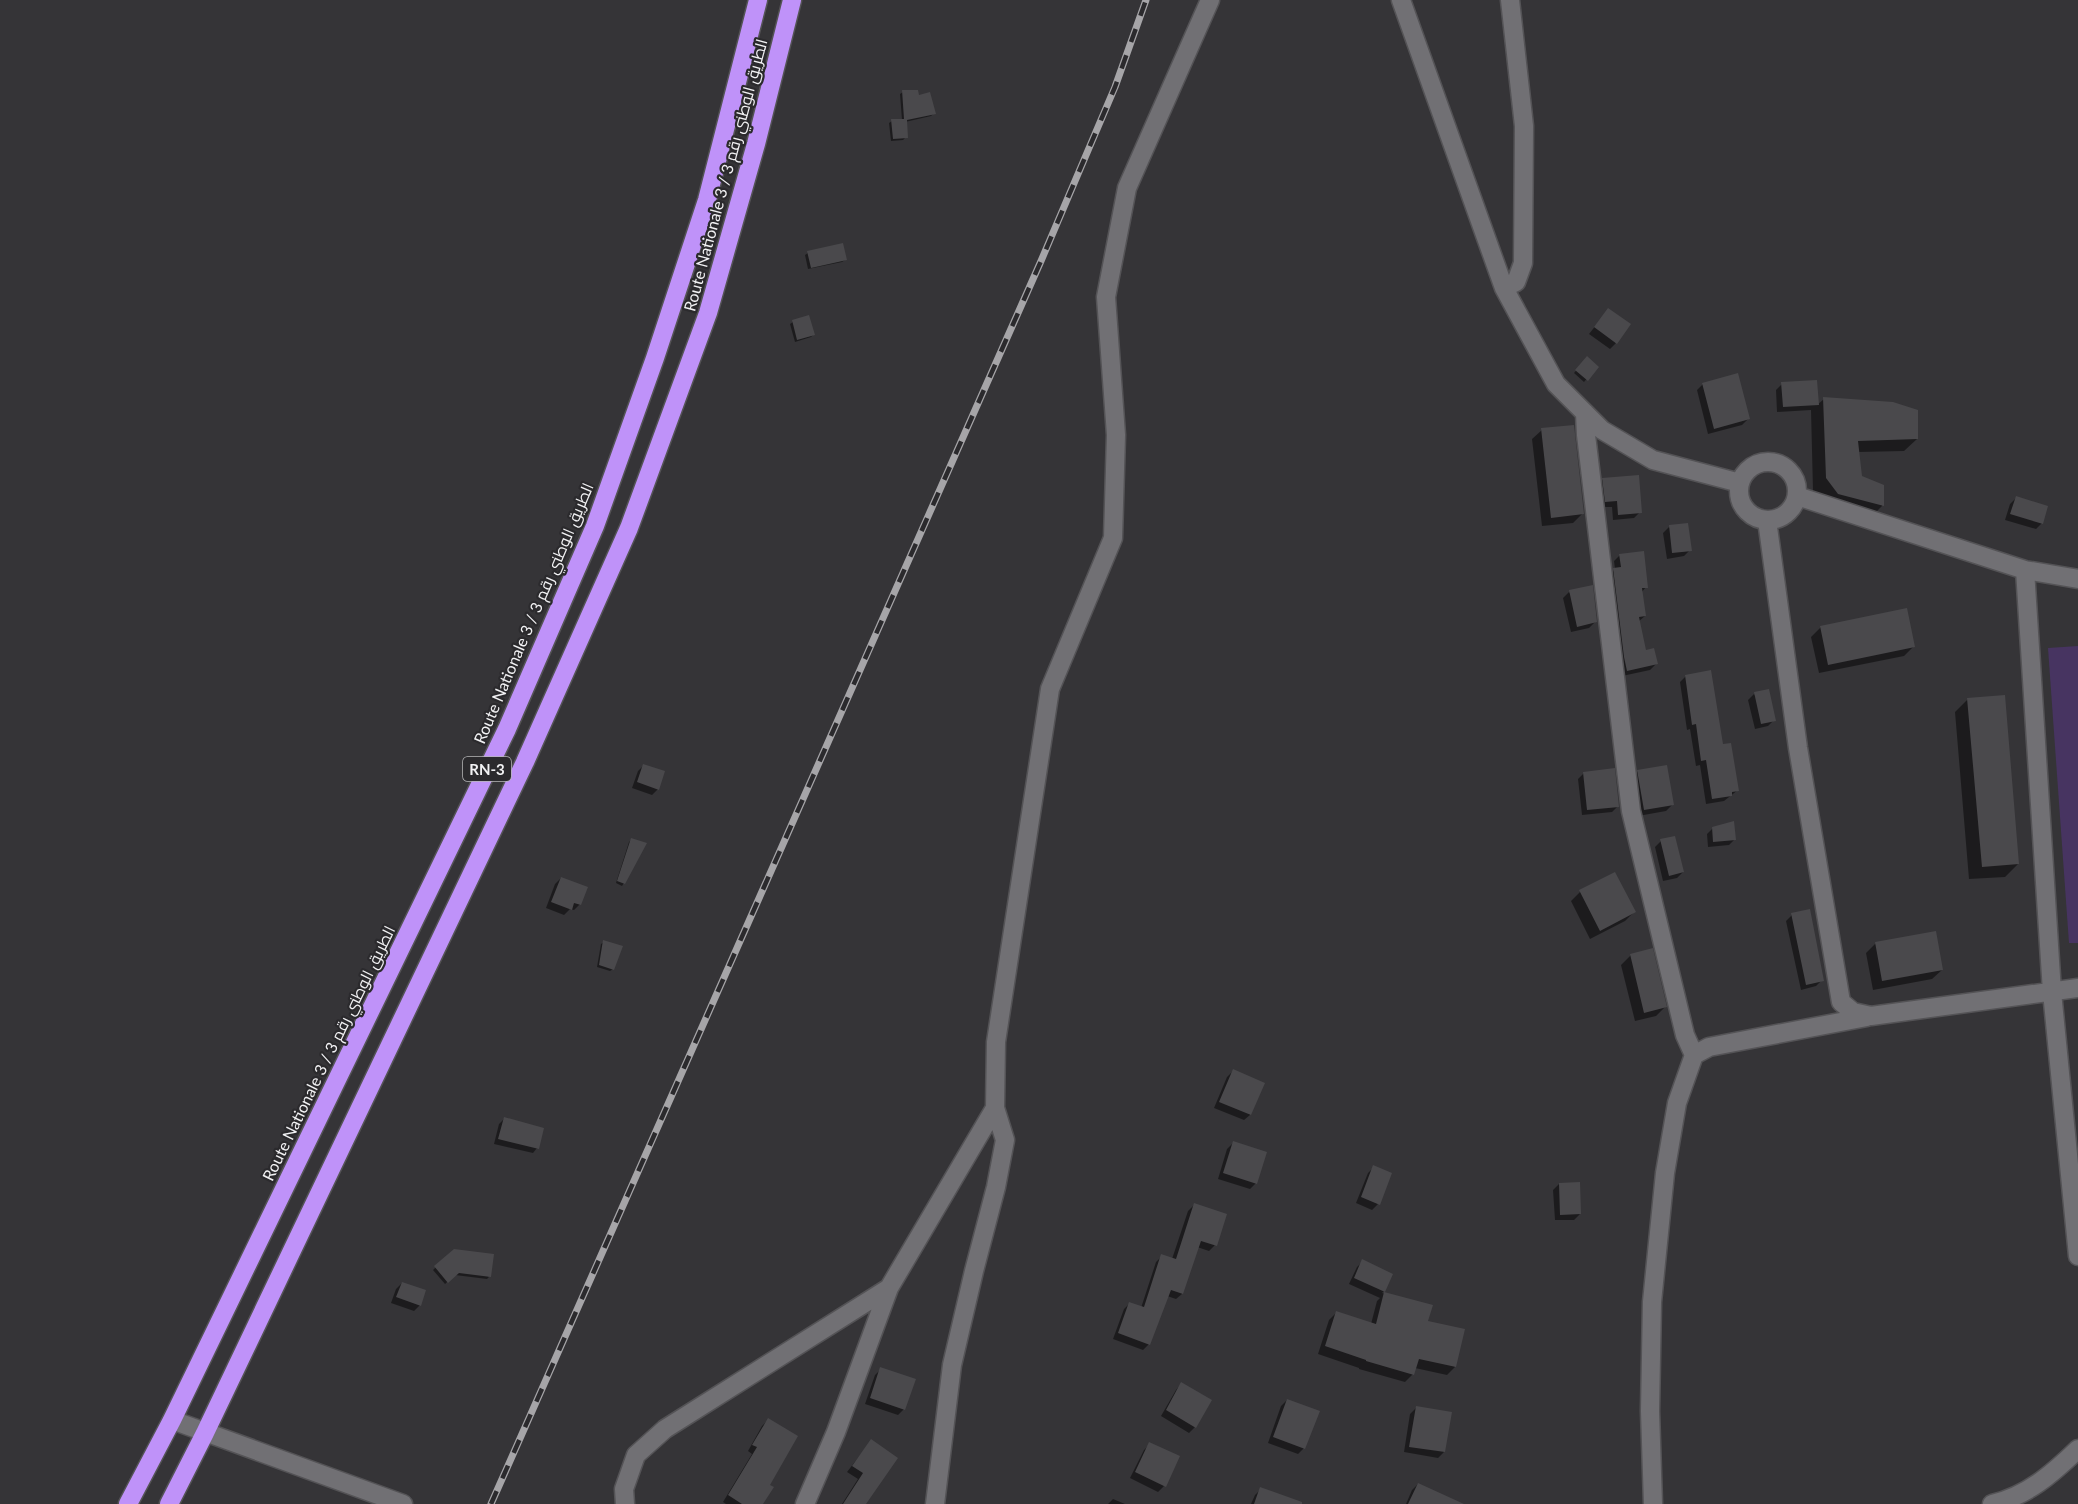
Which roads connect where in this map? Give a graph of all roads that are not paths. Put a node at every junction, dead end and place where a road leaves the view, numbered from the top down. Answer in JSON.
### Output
{"nodes":[{"id":1,"x":758,"y":0,"type":"edge"},
{"id":2,"x":792,"y":0,"type":"edge"},
{"id":3,"x":1210,"y":0,"type":"edge"},
{"id":4,"x":1401,"y":0,"type":"edge"},
{"id":5,"x":1510,"y":0,"type":"edge"},
{"id":6,"x":1504,"y":288,"type":"junction"},
{"id":7,"x":1585,"y":414,"type":"junction"},
{"id":8,"x":1740,"y":483,"type":"junction"},
{"id":9,"x":1797,"y":496,"type":"junction"},
{"id":10,"x":1767,"y":520,"type":"junction"},
{"id":11,"x":2025,"y":570,"type":"junction"},
{"id":12,"x":2078,"y":579,"type":"edge"},
{"id":13,"x":2078,"y":988,"type":"edge"},
{"id":14,"x":2052,"y":992,"type":"junction"},
{"id":15,"x":1871,"y":1016,"type":"junction"},
{"id":16,"x":1694,"y":1055,"type":"junction"},
{"id":17,"x":995,"y":1108,"type":"junction"},
{"id":18,"x":2078,"y":1256,"type":"edge"},
{"id":19,"x":889,"y":1288,"type":"junction"},
{"id":20,"x":172,"y":1420,"type":"junction"},
{"id":21,"x":205,"y":1432,"type":"junction"},
{"id":22,"x":2078,"y":1449,"type":"edge"},
{"id":23,"x":128,"y":1504,"type":"edge"},
{"id":24,"x":169,"y":1504,"type":"edge"},
{"id":25,"x":403,"y":1504,"type":"edge"},
{"id":26,"x":625,"y":1504,"type":"edge"},
{"id":27,"x":805,"y":1504,"type":"edge"},
{"id":28,"x":935,"y":1504,"type":"edge"},
{"id":29,"x":1653,"y":1504,"type":"edge"},
{"id":30,"x":1992,"y":1504,"type":"edge"}],
"edges":[{"from":1,"to":20,"type":"highway","name":"Route Nationale 3 / الطريق الوطني رقم 3","number":"RN-3"},
{"from":2,"to":21,"type":"highway","name":"Route Nationale 3 / الطريق الوطني رقم 3","number":"RN-3"},
{"from":3,"to":17,"type":"street"},
{"from":4,"to":6,"type":"street"},
{"from":5,"to":6,"type":"street"},
{"from":6,"to":7,"type":"street"},
{"from":7,"to":8,"type":"street"},
{"from":7,"to":16,"type":"street"},
{"from":8,"to":9,"type":"street"},
{"from":8,"to":10,"type":"street"},
{"from":9,"to":10,"type":"street"},
{"from":9,"to":11,"type":"street"},
{"from":10,"to":15,"type":"street"},
{"from":11,"to":12,"type":"street"},
{"from":11,"to":14,"type":"street"},
{"from":13,"to":14,"type":"street"},
{"from":14,"to":15,"type":"street"},
{"from":14,"to":18,"type":"street"},
{"from":15,"to":16,"type":"street"},
{"from":16,"to":29,"type":"street"},
{"from":17,"to":19,"type":"street"},
{"from":17,"to":28,"type":"street"},
{"from":19,"to":26,"type":"street"},
{"from":19,"to":27,"type":"street"},
{"from":20,"to":21,"type":"street"},
{"from":20,"to":23,"type":"highway","name":"Route Nationale 3 / الطريق الوطني رقم 3","number":"RN-3"},
{"from":21,"to":24,"type":"highway","name":"Route Nationale 3 / الطريق الوطني رقم 3","number":"RN-3"},
{"from":21,"to":25,"type":"street"},
{"from":22,"to":30,"type":"street"}]}
